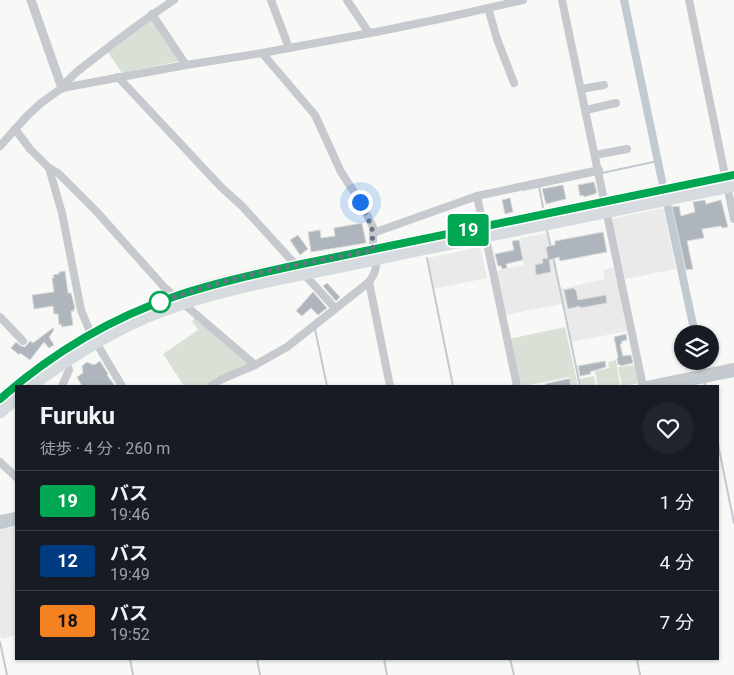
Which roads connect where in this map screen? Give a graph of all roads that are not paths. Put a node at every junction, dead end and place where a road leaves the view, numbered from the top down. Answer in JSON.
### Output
{"nodes":[{"id":1,"x":31,"y":0,"type":"edge"},
{"id":2,"x":174,"y":0,"type":"edge"},
{"id":3,"x":271,"y":0,"type":"edge"},
{"id":4,"x":347,"y":0,"type":"edge"},
{"id":5,"x":522,"y":0,"type":"edge"},
{"id":6,"x":562,"y":0,"type":"edge"},
{"id":7,"x":689,"y":0,"type":"edge"},
{"id":8,"x":488,"y":8,"type":"junction"},
{"id":9,"x":152,"y":14,"type":"junction"},
{"id":10,"x":369,"y":33,"type":"junction"},
{"id":11,"x":289,"y":48,"type":"junction"},
{"id":12,"x":262,"y":53,"type":"junction"},
{"id":13,"x":186,"y":65,"type":"junction"},
{"id":14,"x":118,"y":77,"type":"junction"},
{"id":15,"x":514,"y":83,"type":"dead end"},
{"id":16,"x":604,"y":85,"type":"dead end"},
{"id":17,"x":62,"y":88,"type":"junction"},
{"id":18,"x":581,"y":89,"type":"junction"},
{"id":19,"x":616,"y":103,"type":"dead end"},
{"id":20,"x":586,"y":110,"type":"junction"},
{"id":21,"x":15,"y":129,"type":"junction"},
{"id":22,"x":0,"y":146,"type":"edge"},
{"id":23,"x":627,"y":148,"type":"dead end"},
{"id":24,"x":595,"y":155,"type":"junction"},
{"id":25,"x":49,"y":168,"type":"junction"},
{"id":26,"x":598,"y":170,"type":"junction"},
{"id":27,"x":730,"y":181,"type":"edge"},
{"id":28,"x":477,"y":196,"type":"junction"},
{"id":29,"x":606,"y":207,"type":"junction"},
{"id":30,"x":734,"y":218,"type":"edge"},
{"id":31,"x":373,"y":232,"type":"junction"},
{"id":32,"x":485,"y":232,"type":"junction"},
{"id":33,"x":374,"y":255,"type":"junction"},
{"id":34,"x":297,"y":265,"type":"junction"},
{"id":35,"x":305,"y":274,"type":"junction"},
{"id":36,"x":369,"y":282,"type":"junction"},
{"id":37,"x":180,"y":300,"type":"junction"},
{"id":38,"x":335,"y":308,"type":"junction"},
{"id":39,"x":0,"y":317,"type":"edge"},
{"id":40,"x":93,"y":339,"type":"junction"},
{"id":41,"x":23,"y":341,"type":"dead end"},
{"id":42,"x":66,"y":362,"type":"junction"},
{"id":43,"x":255,"y":366,"type":"junction"},
{"id":44,"x":734,"y":367,"type":"edge"},
{"id":45,"x":17,"y":385,"type":"edge"},
{"id":46,"x":32,"y":385,"type":"edge"},
{"id":47,"x":62,"y":385,"type":"edge"},
{"id":48,"x":121,"y":385,"type":"edge"},
{"id":49,"x":213,"y":385,"type":"edge"},
{"id":50,"x":390,"y":385,"type":"edge"},
{"id":51,"x":517,"y":385,"type":"edge"},
{"id":52,"x":642,"y":385,"type":"edge"},
{"id":53,"x":647,"y":385,"type":"edge"},
{"id":54,"x":15,"y":387,"type":"edge"},
{"id":55,"x":0,"y":399,"type":"edge"},
{"id":56,"x":15,"y":399,"type":"edge"},
{"id":57,"x":0,"y":412,"type":"edge"},
{"id":58,"x":0,"y":462,"type":"edge"},
{"id":59,"x":14,"y":474,"type":"edge"},
{"id":60,"x":15,"y":516,"type":"edge"},
{"id":61,"x":0,"y":519,"type":"edge"}],
"edges":[{"from":1,"to":17,"type":"street"},
{"from":2,"to":9,"type":"street"},
{"from":3,"to":11,"type":"street"},
{"from":4,"to":10,"type":"street"},
{"from":5,"to":8,"type":"street"},
{"from":6,"to":18,"type":"street"},
{"from":7,"to":27,"type":"street"},
{"from":8,"to":10,"type":"street"},
{"from":8,"to":15,"type":"street"},
{"from":9,"to":13,"type":"street"},
{"from":9,"to":17,"type":"street"},
{"from":10,"to":11,"type":"street"},
{"from":11,"to":12,"type":"street"},
{"from":12,"to":13,"type":"street"},
{"from":12,"to":31,"type":"street"},
{"from":13,"to":14,"type":"street"},
{"from":14,"to":17,"type":"street"},
{"from":14,"to":34,"type":"street"},
{"from":16,"to":18,"type":"street"},
{"from":17,"to":21,"type":"street"},
{"from":18,"to":20,"type":"street"},
{"from":19,"to":20,"type":"street"},
{"from":20,"to":24,"type":"street"},
{"from":21,"to":22,"type":"street"},
{"from":21,"to":25,"type":"street"},
{"from":23,"to":24,"type":"street"},
{"from":24,"to":26,"type":"street"},
{"from":25,"to":37,"type":"street"},
{"from":25,"to":40,"type":"street"},
{"from":26,"to":28,"type":"street"},
{"from":26,"to":29,"type":"street"},
{"from":27,"to":29,"type":"main road"},
{"from":27,"to":30,"type":"street"},
{"from":28,"to":31,"type":"street"},
{"from":28,"to":32,"type":"street"},
{"from":29,"to":32,"type":"main road"},
{"from":29,"to":52,"type":"street"},
{"from":31,"to":33,"type":"street"},
{"from":32,"to":33,"type":"main road"},
{"from":32,"to":51,"type":"street"},
{"from":33,"to":34,"type":"main road"},
{"from":33,"to":35,"type":"main road"},
{"from":33,"to":36,"type":"street"},
{"from":34,"to":35,"type":"street"},
{"from":34,"to":37,"type":"main road"},
{"from":35,"to":37,"type":"main road"},
{"from":35,"to":38,"type":"street"},
{"from":36,"to":38,"type":"street"},
{"from":36,"to":50,"type":"street"},
{"from":37,"to":40,"type":"main road"},
{"from":37,"to":43,"type":"street"},
{"from":38,"to":43,"type":"street"},
{"from":39,"to":41,"type":"street"},
{"from":40,"to":42,"type":"main road"},
{"from":40,"to":45,"type":"main road"},
{"from":40,"to":48,"type":"street"},
{"from":42,"to":46,"type":"main road"},
{"from":42,"to":47,"type":"street"},
{"from":43,"to":49,"type":"street"},
{"from":44,"to":53,"type":"street"},
{"from":54,"to":55,"type":"main road"},
{"from":56,"to":57,"type":"main road"},
{"from":58,"to":59,"type":"street"},
{"from":60,"to":61,"type":"street"}]}
